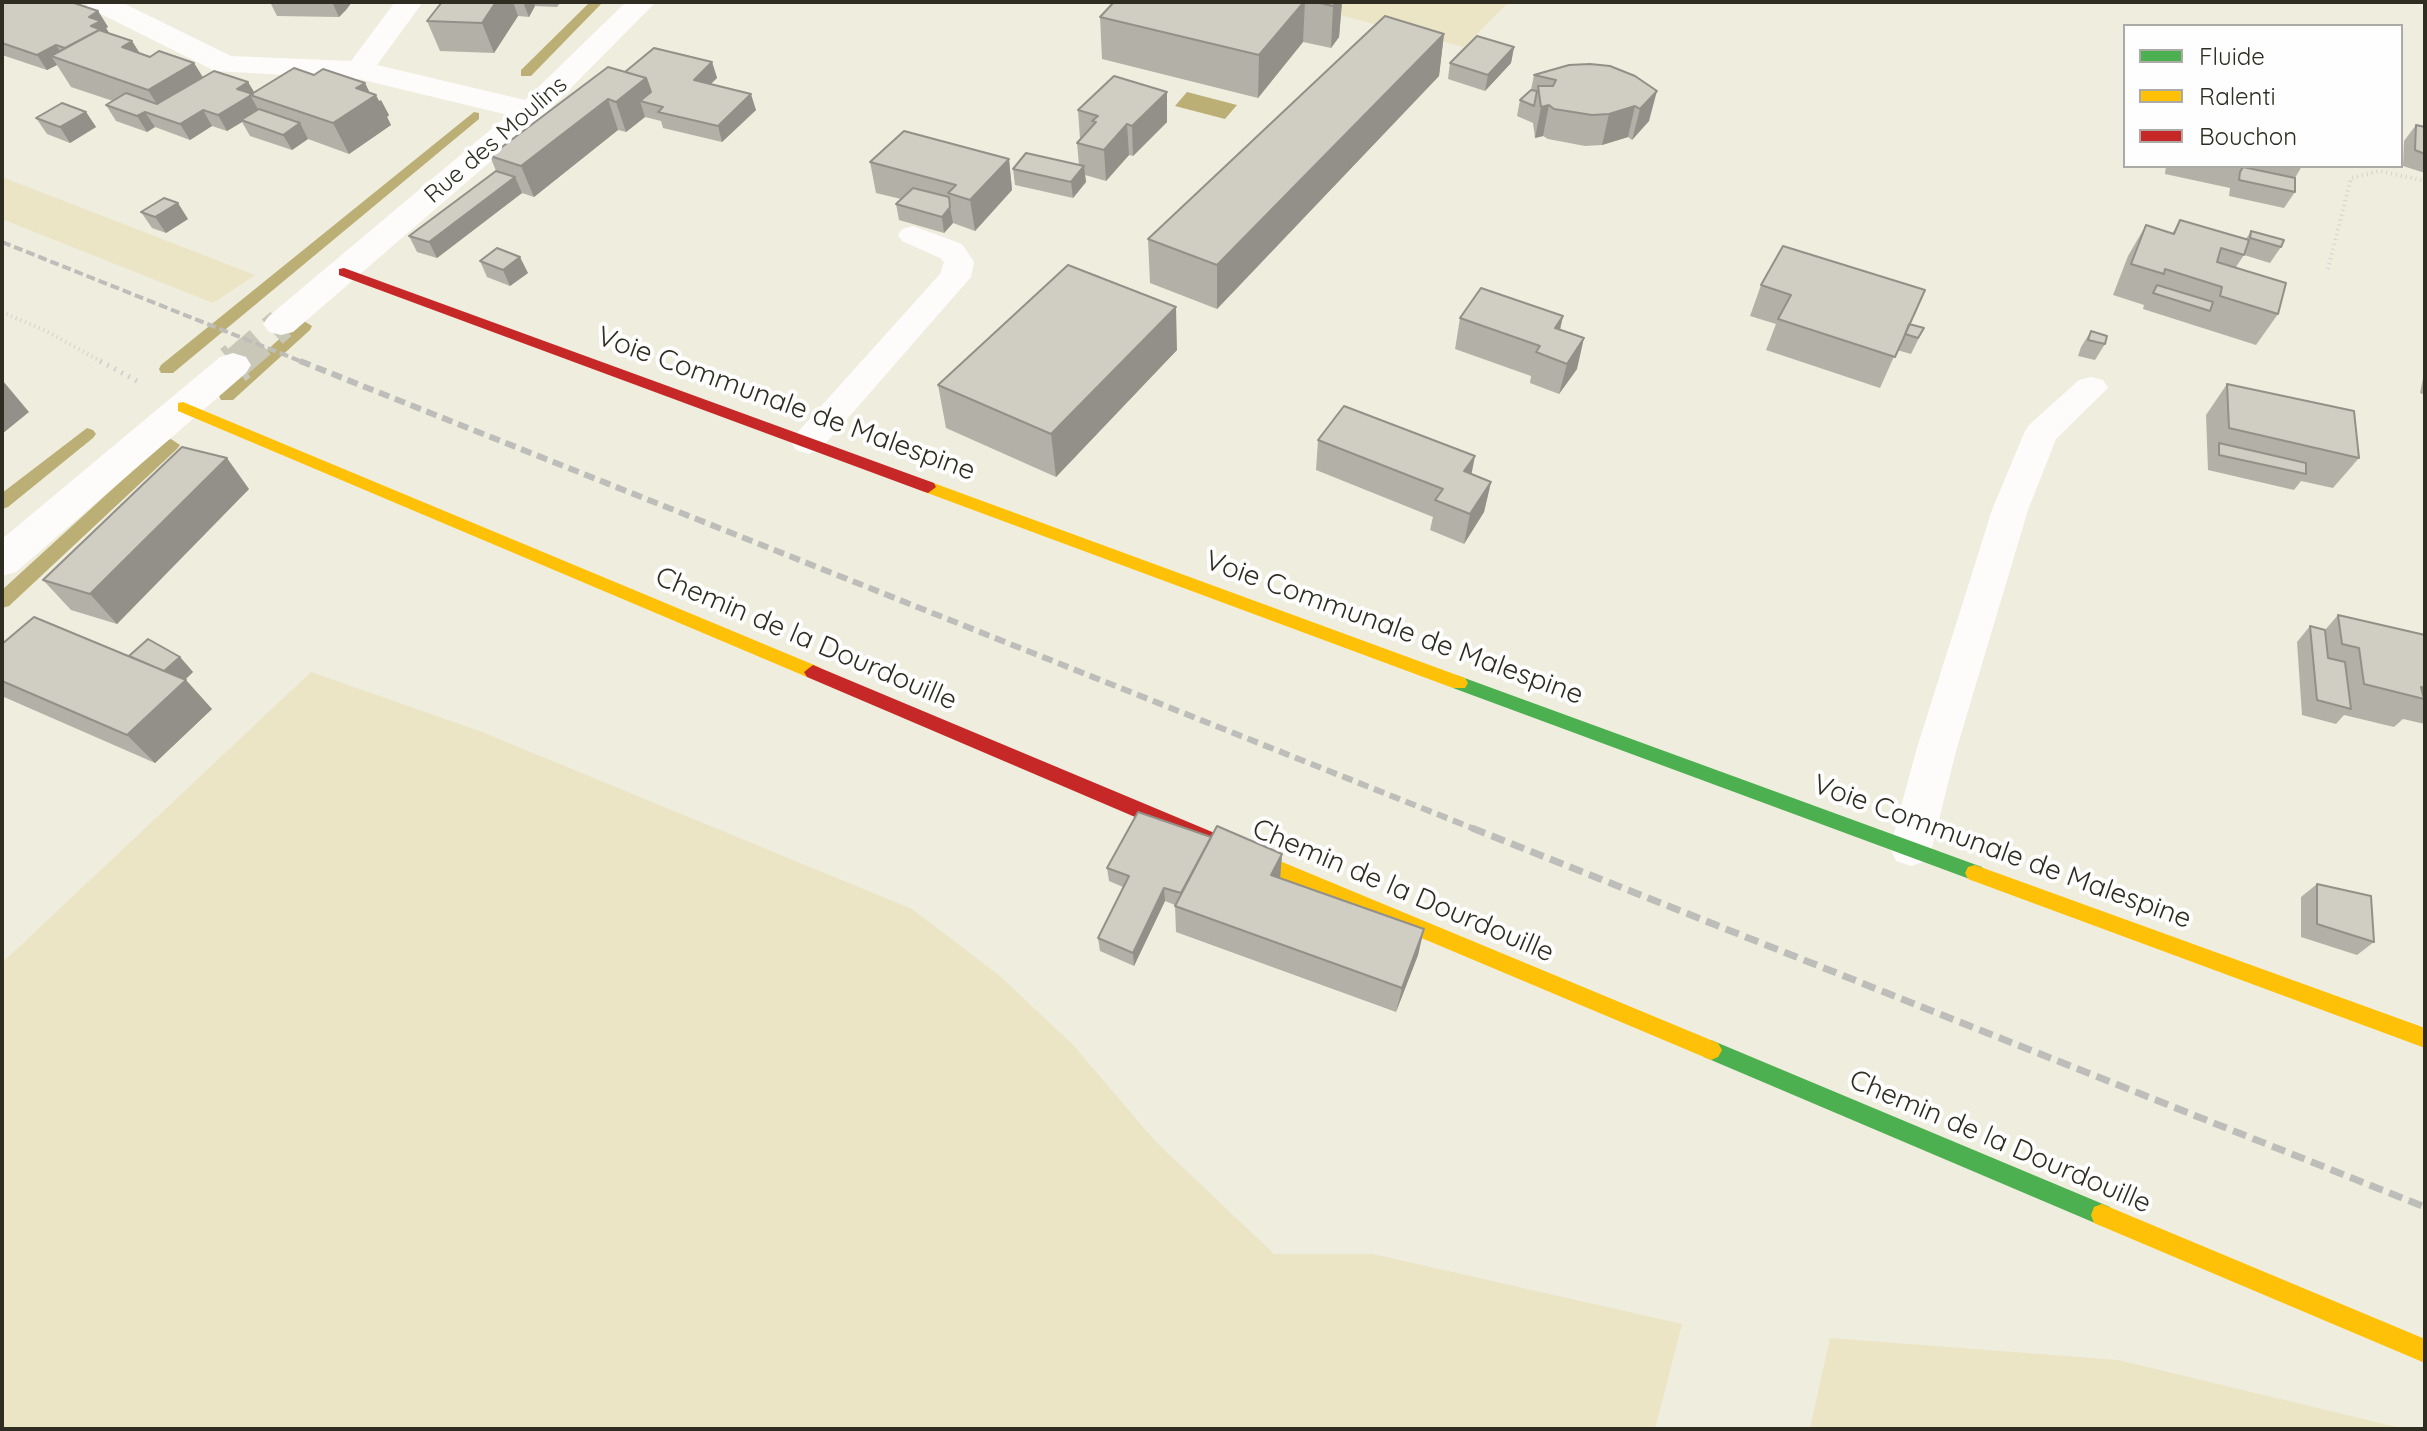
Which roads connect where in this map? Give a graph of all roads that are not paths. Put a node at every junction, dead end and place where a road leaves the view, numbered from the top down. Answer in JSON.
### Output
{"nodes":[{"id":1,"x":99,"y":2,"type":"edge"},
{"id":2,"x":409,"y":2,"type":"edge"},
{"id":3,"x":642,"y":2,"type":"edge"},
{"id":4,"x":359,"y":70,"type":"junction"},
{"id":5,"x":531,"y":111,"type":"junction"},
{"id":6,"x":913,"y":235,"type":"dead end"},
{"id":7,"x":344,"y":272,"type":"junction"},
{"id":8,"x":281,"y":324,"type":"tunnel mouth"},
{"id":9,"x":233,"y":365,"type":"tunnel mouth"},
{"id":10,"x":2091,"y":388,"type":"dead end"},
{"id":11,"x":183,"y":407,"type":"junction"},
{"id":12,"x":808,"y":442,"type":"junction"},
{"id":13,"x":2,"y":561,"type":"edge"},
{"id":14,"x":1911,"y":848,"type":"junction"},
{"id":15,"x":2425,"y":1038,"type":"edge"},
{"id":16,"x":2425,"y":1351,"type":"edge"}],
"edges":[{"from":1,"to":4,"type":"street"},
{"from":2,"to":4,"type":"street"},
{"from":3,"to":5,"type":"street","name":"Rue des Moulins"},
{"from":4,"to":5,"type":"street"},
{"from":5,"to":7,"type":"street","name":"Rue des Moulins"},
{"from":6,"to":12,"type":"lane"},
{"from":7,"to":8,"type":"street","name":"Rue des Moulins"},
{"from":7,"to":12,"type":"street","name":"Voie Communale de Malespine"},
{"from":9,"to":11,"type":"street"},
{"from":10,"to":14,"type":"lane"},
{"from":11,"to":13,"type":"street"},
{"from":11,"to":16,"type":"street","name":"Chemin de la Dourdouille"},
{"from":12,"to":14,"type":"street","name":"Voie Communale de Malespine"},
{"from":14,"to":15,"type":"street","name":"Voie Communale de Malespine"}]}
